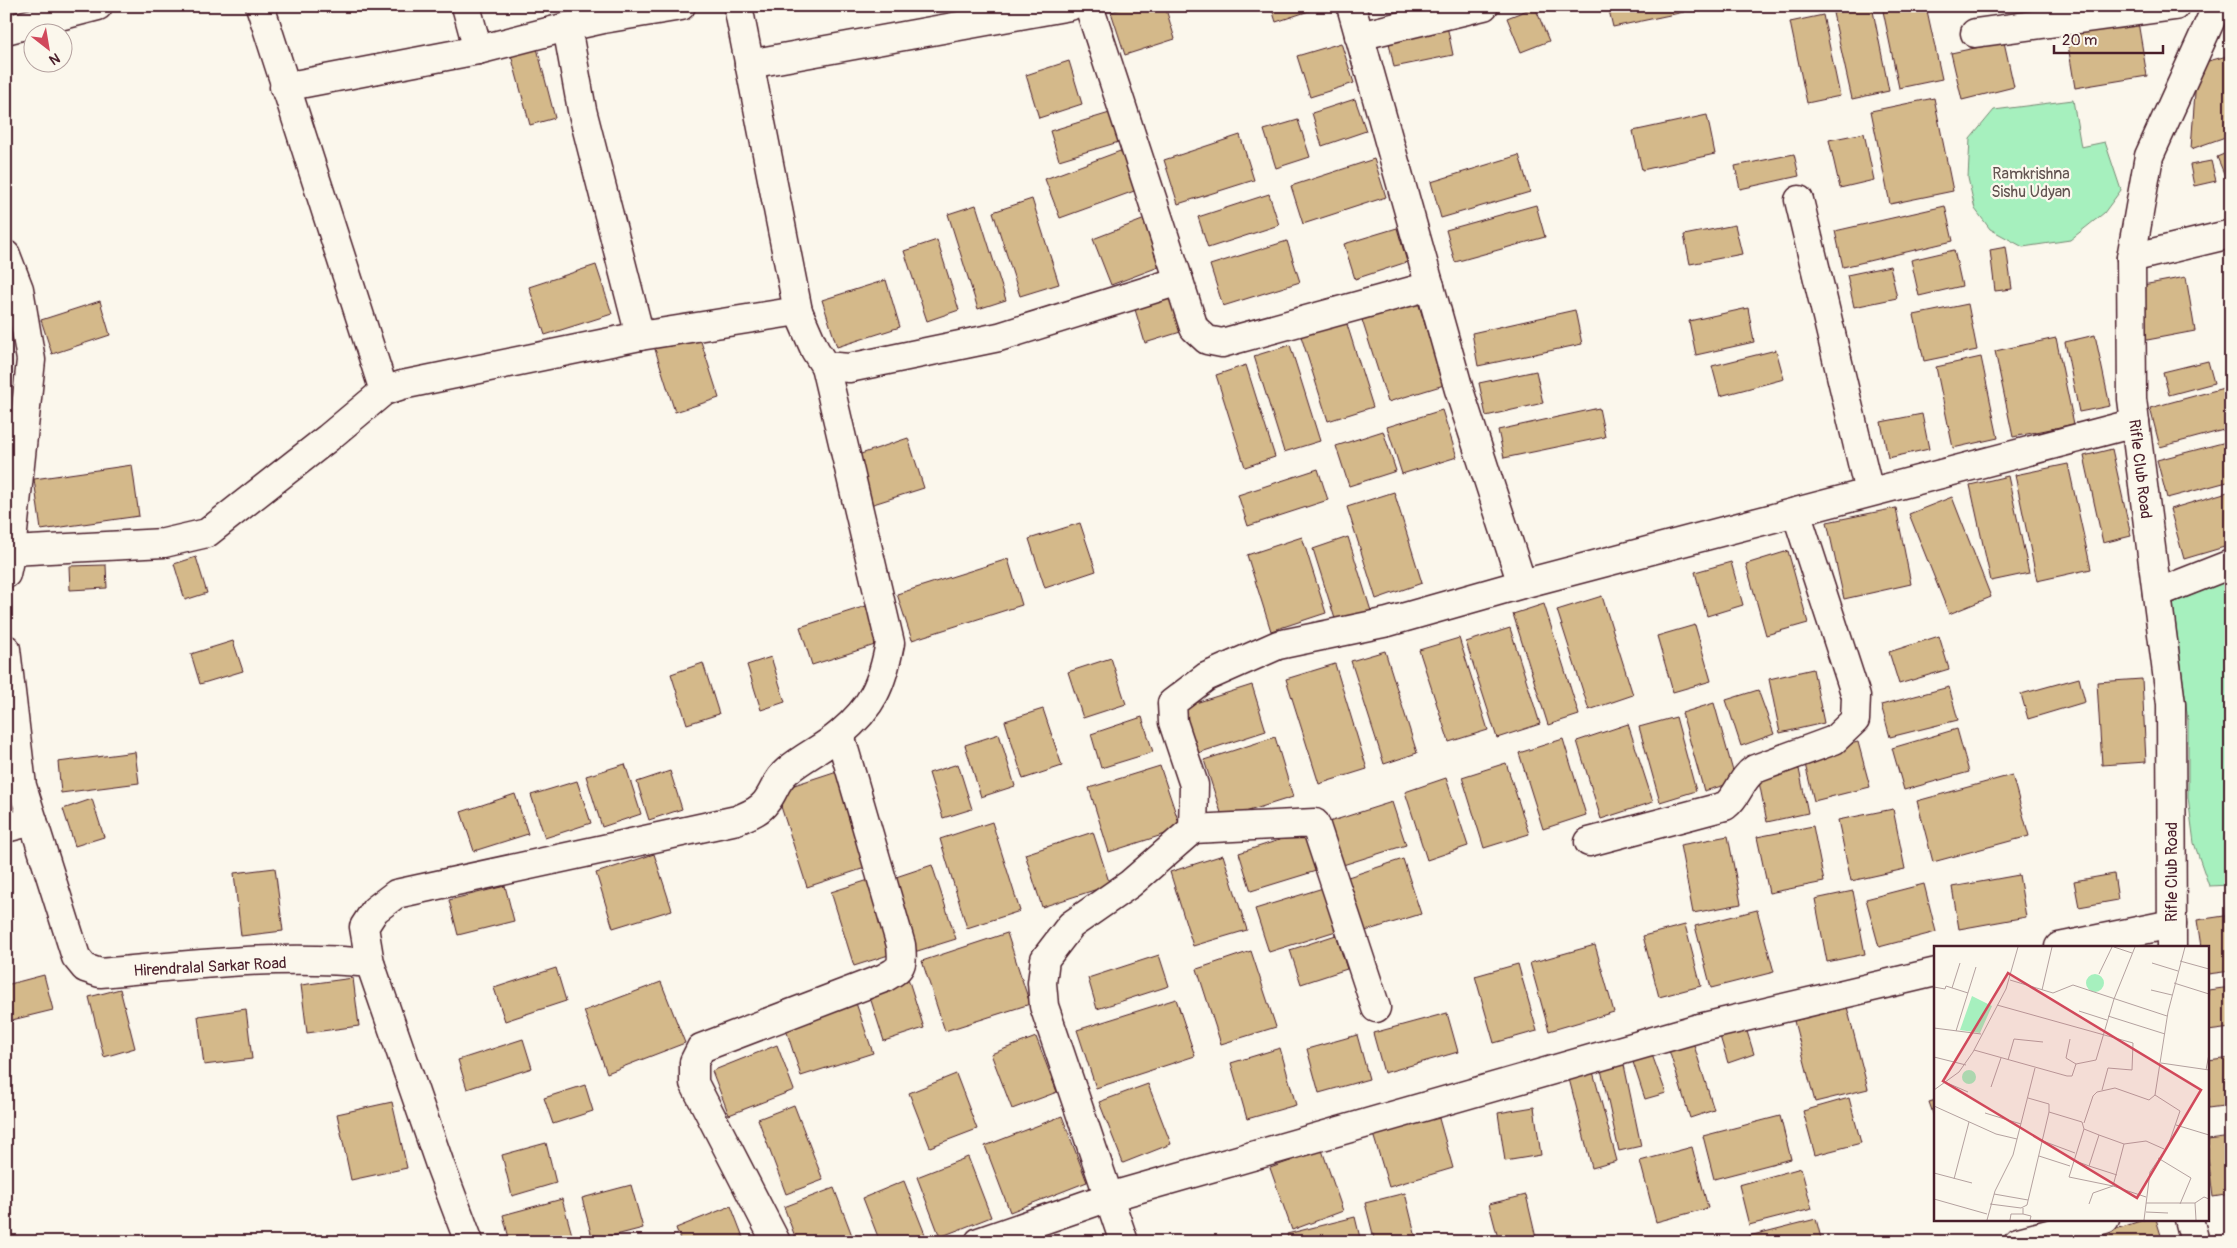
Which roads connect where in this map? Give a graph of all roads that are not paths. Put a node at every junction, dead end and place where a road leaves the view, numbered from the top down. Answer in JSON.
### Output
{"nodes":[{"id":1,"x":98,"y":6,"type":"edge"},
{"id":2,"x":260,"y":6,"type":"edge"},
{"id":3,"x":466,"y":6,"type":"edge"},
{"id":4,"x":681,"y":6,"type":"edge"},
{"id":5,"x":738,"y":6,"type":"edge"},
{"id":6,"x":1070,"y":6,"type":"edge"},
{"id":7,"x":1089,"y":6,"type":"edge"},
{"id":8,"x":1351,"y":6,"type":"edge"},
{"id":9,"x":1484,"y":6,"type":"edge"},
{"id":10,"x":2175,"y":6,"type":"edge"},
{"id":11,"x":2217,"y":6,"type":"edge"},
{"id":12,"x":566,"y":27,"type":"junction"},
{"id":13,"x":6,"y":30,"type":"edge"},
{"id":14,"x":1975,"y":33,"type":"dead end"},
{"id":15,"x":1359,"y":36,"type":"junction"},
{"id":16,"x":478,"y":50,"type":"junction"},
{"id":17,"x":749,"y":64,"type":"junction"},
{"id":18,"x":284,"y":87,"type":"junction"},
{"id":19,"x":1799,"y":200,"type":"dead end"},
{"id":20,"x":2231,"y":234,"type":"edge"},
{"id":21,"x":6,"y":255,"type":"edge"},
{"id":22,"x":2131,"y":258,"type":"junction"},
{"id":23,"x":1179,"y":281,"type":"junction"},
{"id":24,"x":1430,"y":286,"type":"junction"},
{"id":25,"x":798,"y":311,"type":"junction"},
{"id":26,"x":640,"y":336,"type":"junction"},
{"id":27,"x":826,"y":366,"type":"junction"},
{"id":28,"x":384,"y":391,"type":"junction"},
{"id":29,"x":2135,"y":423,"type":"junction"},
{"id":30,"x":14,"y":447,"type":"edge"},
{"id":31,"x":1869,"y":492,"type":"junction"},
{"id":32,"x":1796,"y":512,"type":"junction"},
{"id":33,"x":9,"y":563,"type":"edge"},
{"id":34,"x":2231,"y":564,"type":"edge"},
{"id":35,"x":1522,"y":584,"type":"junction"},
{"id":36,"x":2157,"y":593,"type":"junction"},
{"id":37,"x":6,"y":649,"type":"edge"},
{"id":38,"x":840,"y":734,"type":"junction"},
{"id":39,"x":33,"y":821,"type":"junction"},
{"id":40,"x":6,"y":828,"type":"edge"},
{"id":41,"x":1193,"y":829,"type":"junction"},
{"id":42,"x":1590,"y":842,"type":"dead end"},
{"id":43,"x":2172,"y":935,"type":"edge"},
{"id":44,"x":2068,"y":946,"type":"edge"},
{"id":45,"x":370,"y":963,"type":"junction"},
{"id":46,"x":1934,"y":972,"type":"edge"},
{"id":47,"x":1376,"y":1008,"type":"dead end"},
{"id":48,"x":1109,"y":1197,"type":"junction"},
{"id":49,"x":2101,"y":1220,"type":"edge"},
{"id":50,"x":2189,"y":1220,"type":"edge"},
{"id":51,"x":469,"y":1242,"type":"edge"},
{"id":52,"x":776,"y":1242,"type":"edge"},
{"id":53,"x":979,"y":1242,"type":"edge"},
{"id":54,"x":1124,"y":1242,"type":"edge"},
{"id":55,"x":2018,"y":1242,"type":"edge"},
{"id":56,"x":2196,"y":1242,"type":"edge"}],
"edges":[{"from":1,"to":13,"type":"street"},
{"from":2,"to":18,"type":"street"},
{"from":3,"to":16,"type":"street"},
{"from":4,"to":12,"type":"street"},
{"from":5,"to":17,"type":"street"},
{"from":6,"to":17,"type":"street"},
{"from":7,"to":23,"type":"street"},
{"from":8,"to":15,"type":"street"},
{"from":9,"to":15,"type":"street"},
{"from":10,"to":14,"type":"street"},
{"from":11,"to":22,"type":"street","name":"Rifle Club Road"},
{"from":12,"to":16,"type":"street"},
{"from":12,"to":26,"type":"street"},
{"from":15,"to":24,"type":"street"},
{"from":16,"to":18,"type":"street"},
{"from":17,"to":25,"type":"street"},
{"from":18,"to":28,"type":"street"},
{"from":19,"to":31,"type":"street"},
{"from":20,"to":22,"type":"street"},
{"from":21,"to":30,"type":"street"},
{"from":22,"to":29,"type":"street","name":"Rifle Club Road"},
{"from":23,"to":24,"type":"street"},
{"from":23,"to":27,"type":"street"},
{"from":24,"to":35,"type":"street"},
{"from":25,"to":26,"type":"street"},
{"from":25,"to":27,"type":"street"},
{"from":26,"to":28,"type":"street"},
{"from":27,"to":38,"type":"street"},
{"from":28,"to":33,"type":"street"},
{"from":29,"to":31,"type":"street"},
{"from":29,"to":36,"type":"street","name":"Rifle Club Road"},
{"from":30,"to":33,"type":"street"},
{"from":31,"to":32,"type":"street"},
{"from":32,"to":35,"type":"street"},
{"from":32,"to":42,"type":"street"},
{"from":34,"to":36,"type":"street"},
{"from":35,"to":41,"type":"street"},
{"from":36,"to":43,"type":"street","name":"Rifle Club Road"},
{"from":37,"to":39,"type":"street","name":"Hirendralal Sarkar Road"},
{"from":38,"to":45,"type":"street"},
{"from":38,"to":52,"type":"street"},
{"from":39,"to":40,"type":"street"},
{"from":39,"to":45,"type":"street","name":"Hirendralal Sarkar Road"},
{"from":41,"to":47,"type":"street"},
{"from":41,"to":48,"type":"street"},
{"from":43,"to":44,"type":"street"},
{"from":45,"to":51,"type":"street"},
{"from":46,"to":48,"type":"street"},
{"from":48,"to":53,"type":"street"},
{"from":48,"to":54,"type":"street"},
{"from":49,"to":55,"type":"street"},
{"from":50,"to":56,"type":"street"}]}
